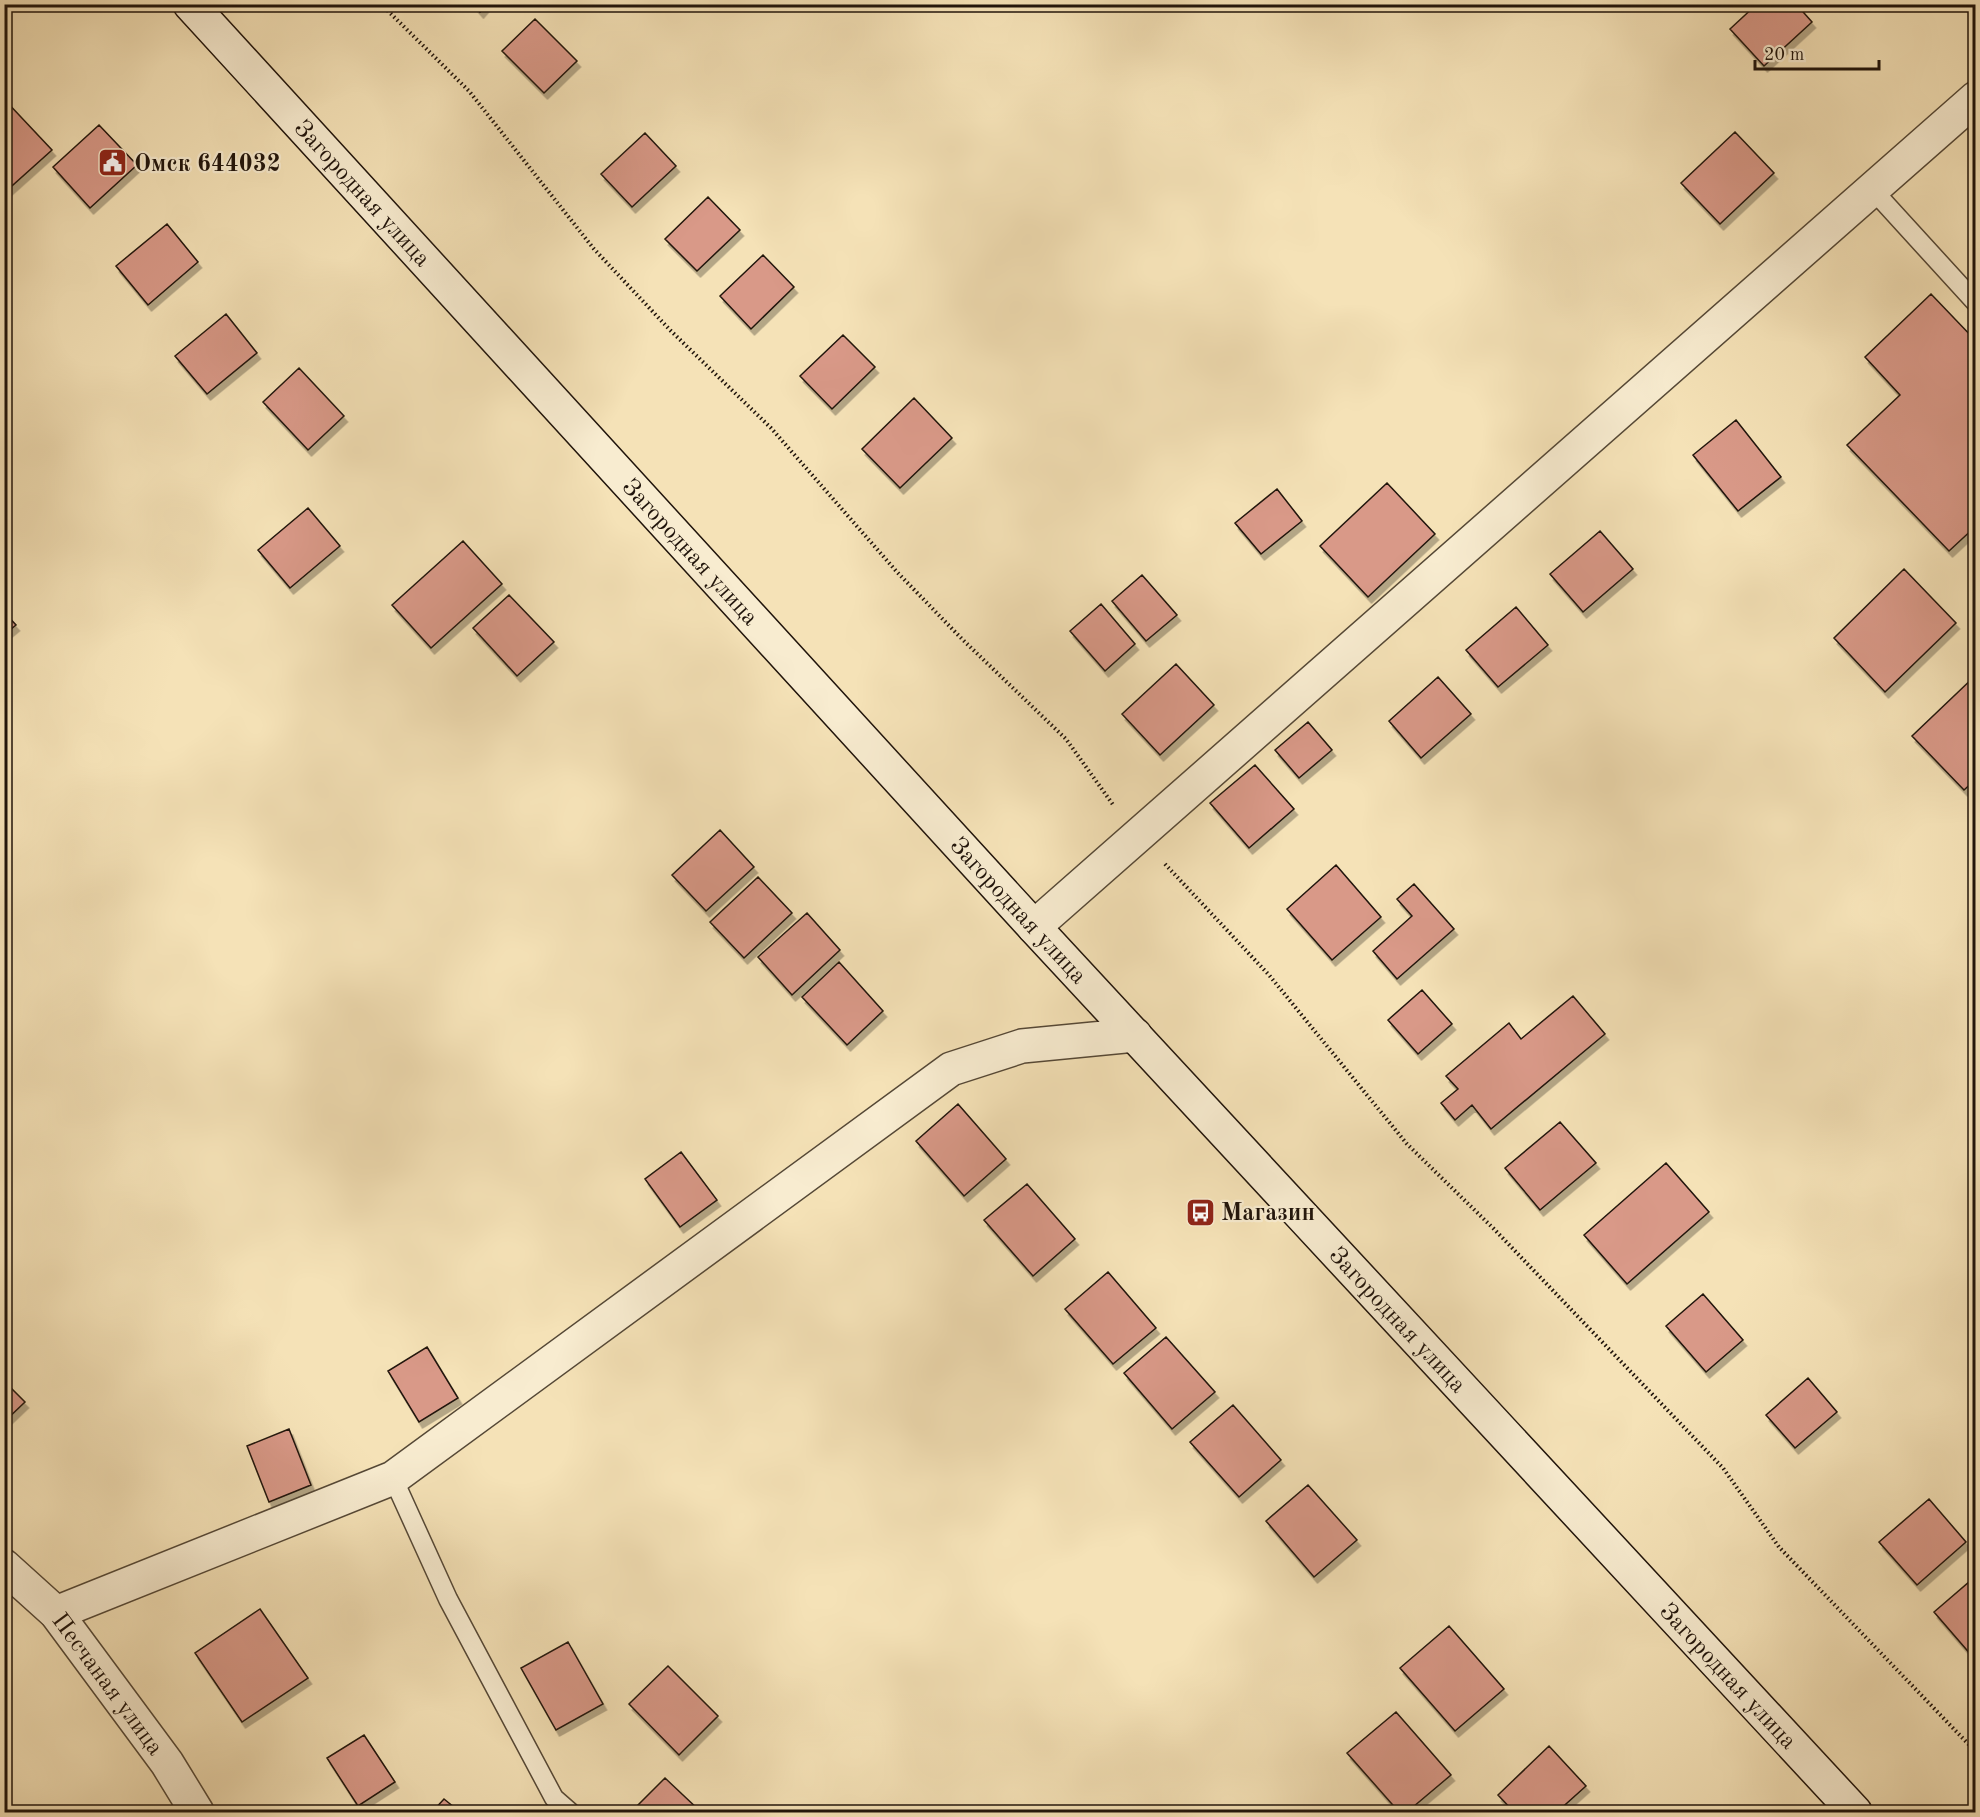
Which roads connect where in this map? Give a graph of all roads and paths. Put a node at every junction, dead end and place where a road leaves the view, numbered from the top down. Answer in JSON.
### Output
{"nodes":[{"id":1,"x":190,"y":4,"type":"edge"},
{"id":2,"x":381,"y":4,"type":"edge"},
{"id":3,"x":1976,"y":98,"type":"edge"},
{"id":4,"x":1872,"y":189,"type":"junction"},
{"id":5,"x":1976,"y":303,"type":"edge"},
{"id":6,"x":1138,"y":836,"type":"junction"},
{"id":7,"x":1034,"y":927,"type":"junction"},
{"id":8,"x":1135,"y":1035,"type":"junction"},
{"id":9,"x":393,"y":1478,"type":"junction"},
{"id":10,"x":4,"y":1566,"type":"edge"},
{"id":11,"x":56,"y":1613,"type":"junction"},
{"id":12,"x":1976,"y":1752,"type":"edge"},
{"id":13,"x":197,"y":1812,"type":"edge"},
{"id":14,"x":570,"y":1812,"type":"edge"},
{"id":15,"x":1854,"y":1812,"type":"edge"}],
"edges":[{"from":1,"to":7,"type":"street","name":"Загородная улица"},
{"from":2,"to":6,"type":"path"},
{"from":3,"to":4,"type":"street"},
{"from":4,"to":5,"type":"lane"},
{"from":4,"to":6,"type":"street"},
{"from":6,"to":7,"type":"street"},
{"from":6,"to":12,"type":"path"},
{"from":7,"to":8,"type":"street","name":"Загородная улица"},
{"from":8,"to":9,"type":"street"},
{"from":8,"to":15,"type":"street","name":"Загородная улица"},
{"from":9,"to":11,"type":"street"},
{"from":9,"to":14,"type":"lane"},
{"from":10,"to":11,"type":"street","name":"Песчаная улица"},
{"from":11,"to":13,"type":"street","name":"Песчаная улица"}]}
